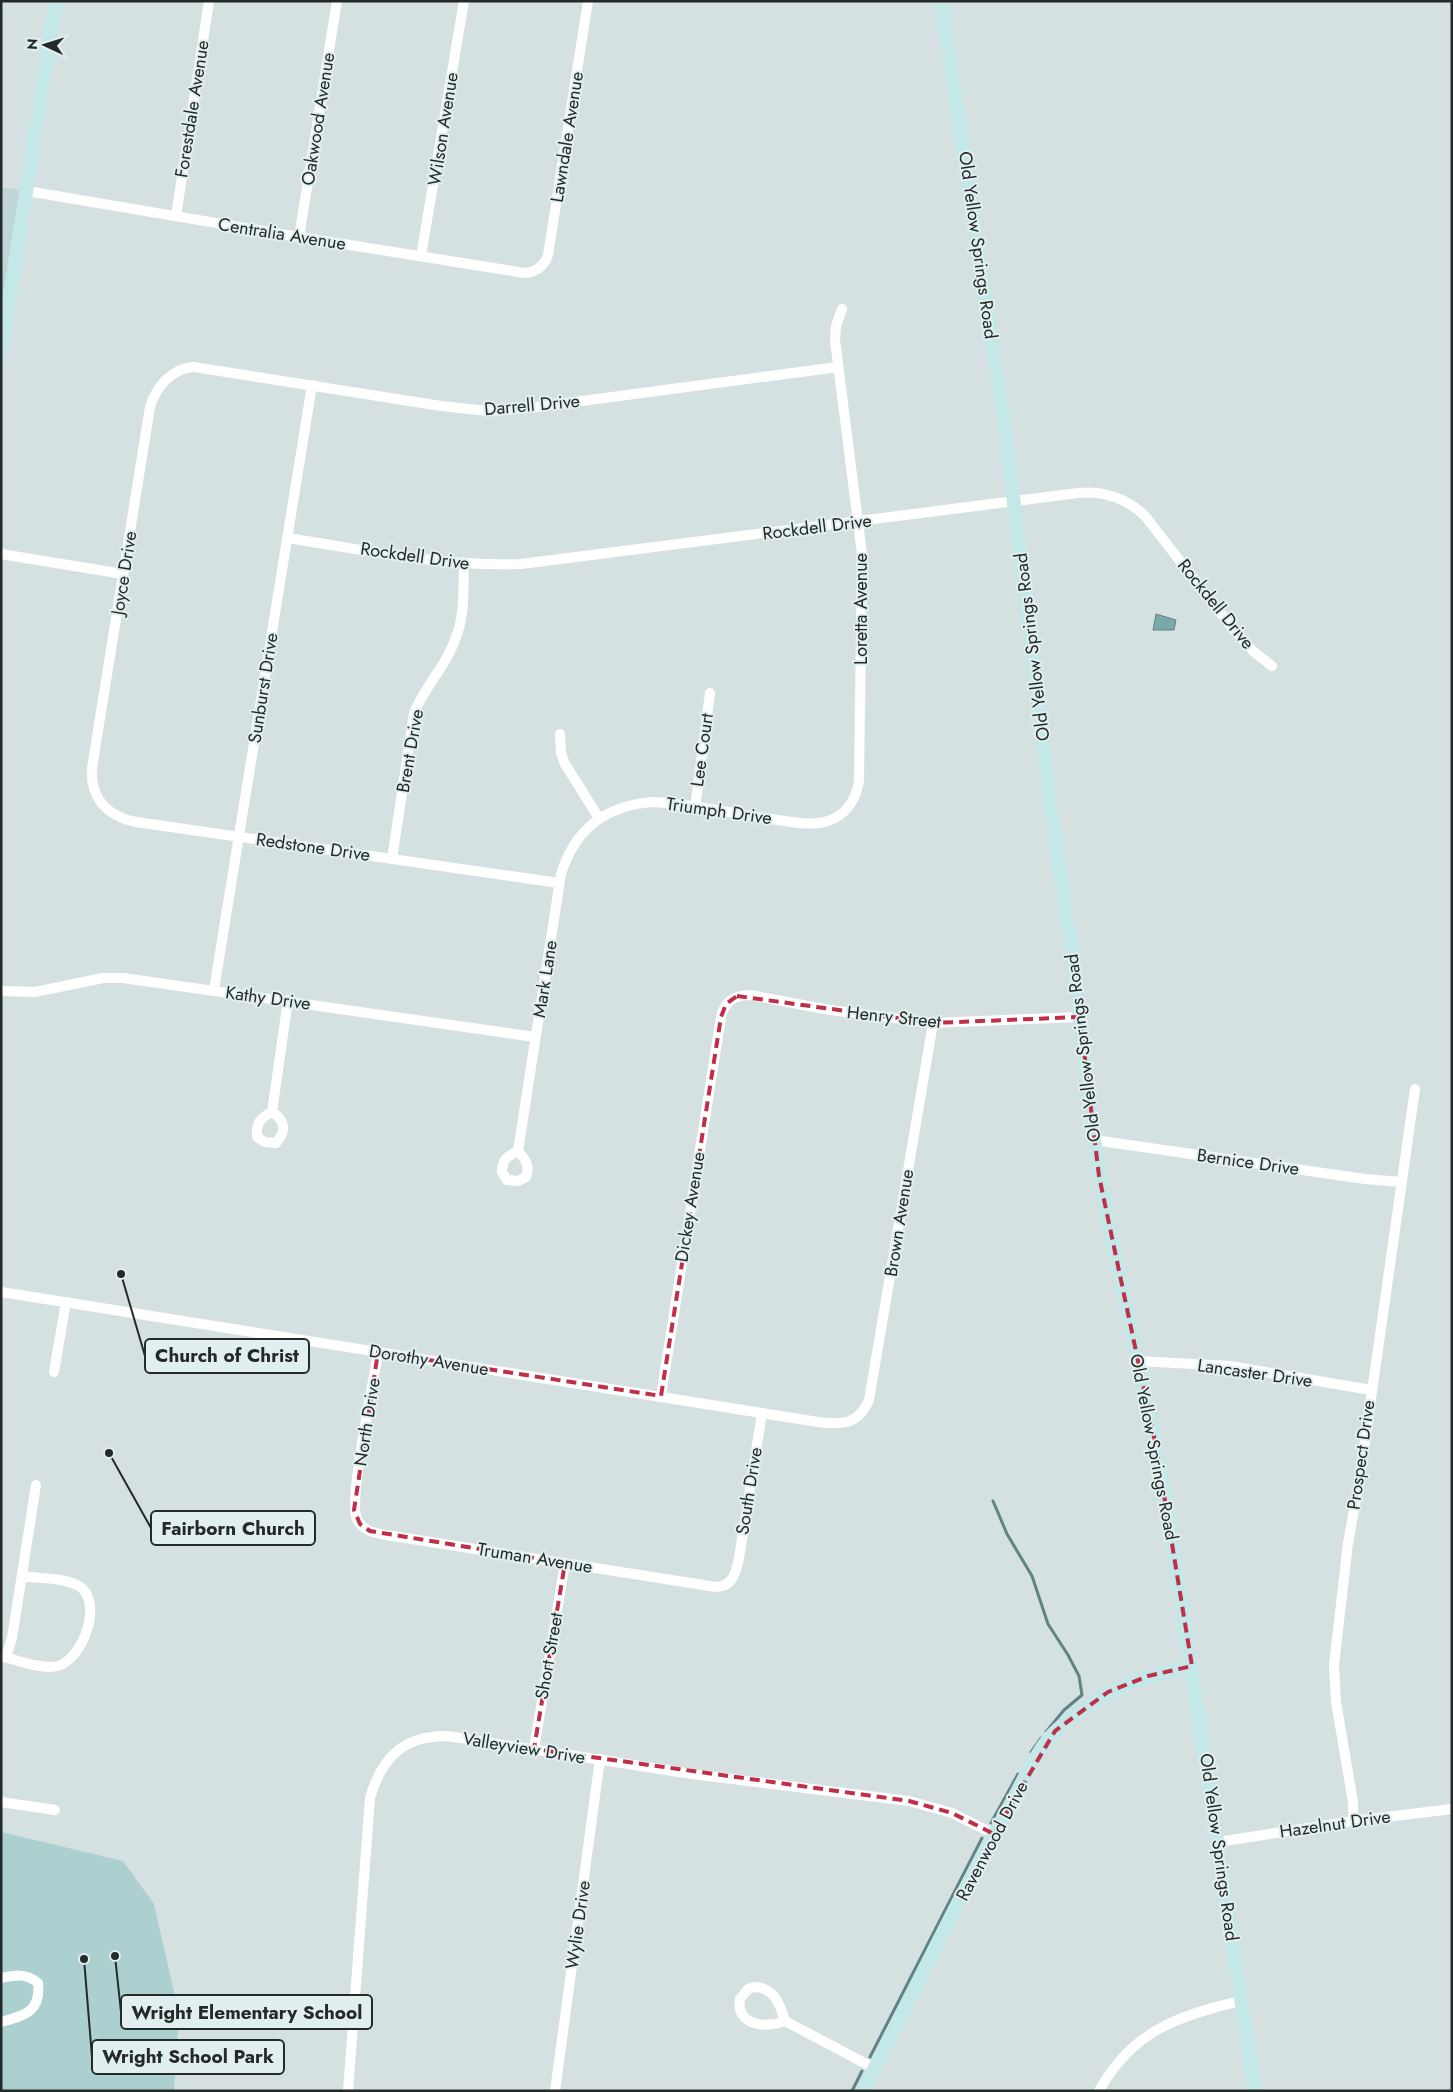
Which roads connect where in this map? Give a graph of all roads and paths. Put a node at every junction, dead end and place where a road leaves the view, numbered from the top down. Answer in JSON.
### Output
{"nodes":[{"id":1,"x":56,"y":1,"type":"edge"},
{"id":2,"x":209,"y":1,"type":"edge"},
{"id":3,"x":336,"y":1,"type":"edge"},
{"id":4,"x":464,"y":1,"type":"edge"},
{"id":5,"x":588,"y":1,"type":"edge"},
{"id":6,"x":941,"y":1,"type":"edge"},
{"id":7,"x":27,"y":191,"type":"junction"},
{"id":8,"x":176,"y":216,"type":"junction"},
{"id":9,"x":299,"y":237,"type":"junction"},
{"id":10,"x":422,"y":256,"type":"junction"},
{"id":11,"x":537,"y":270,"type":"joint"},
{"id":12,"x":842,"y":309,"type":"dead end"},
{"id":13,"x":1,"y":352,"type":"edge"},
{"id":14,"x":838,"y":367,"type":"junction"},
{"id":15,"x":170,"y":376,"type":"joint"},
{"id":16,"x":312,"y":385,"type":"junction"},
{"id":17,"x":1014,"y":501,"type":"junction"},
{"id":18,"x":859,"y":522,"type":"junction"},
{"id":19,"x":288,"y":538,"type":"junction"},
{"id":20,"x":1,"y":554,"type":"edge"},
{"id":21,"x":464,"y":564,"type":"junction"},
{"id":22,"x":124,"y":574,"type":"junction"},
{"id":23,"x":1272,"y":666,"type":"dead end"},
{"id":24,"x":710,"y":693,"type":"dead end"},
{"id":25,"x":560,"y":734,"type":"dead end"},
{"id":26,"x":91,"y":776,"type":"joint"},
{"id":27,"x":695,"y":808,"type":"junction"},
{"id":28,"x":840,"y":815,"type":"joint"},
{"id":29,"x":599,"y":818,"type":"junction"},
{"id":30,"x":239,"y":836,"type":"junction"},
{"id":31,"x":392,"y":859,"type":"junction"},
{"id":32,"x":560,"y":884,"type":"junction"},
{"id":33,"x":214,"y":990,"type":"junction"},
{"id":34,"x":1,"y":991,"type":"edge"},
{"id":35,"x":288,"y":1000,"type":"junction"},
{"id":36,"x":721,"y":1017,"type":"joint"},
{"id":37,"x":1080,"y":1017,"type":"junction"},
{"id":38,"x":933,"y":1023,"type":"junction"},
{"id":39,"x":535,"y":1037,"type":"junction"},
{"id":40,"x":1415,"y":1089,"type":"dead end"},
{"id":41,"x":272,"y":1112,"type":"dead end"},
{"id":42,"x":1094,"y":1140,"type":"junction"},
{"id":43,"x":518,"y":1151,"type":"dead end"},
{"id":44,"x":1402,"y":1182,"type":"junction"},
{"id":45,"x":1,"y":1292,"type":"edge"},
{"id":46,"x":66,"y":1302,"type":"junction"},
{"id":47,"x":378,"y":1352,"type":"junction"},
{"id":48,"x":1138,"y":1361,"type":"junction"},
{"id":49,"x":54,"y":1372,"type":"dead end"},
{"id":50,"x":1371,"y":1390,"type":"junction"},
{"id":51,"x":661,"y":1396,"type":"junction"},
{"id":52,"x":762,"y":1413,"type":"junction"},
{"id":53,"x":855,"y":1418,"type":"joint"},
{"id":54,"x":36,"y":1485,"type":"dead end"},
{"id":55,"x":356,"y":1493,"type":"joint"},
{"id":56,"x":565,"y":1563,"type":"junction"},
{"id":57,"x":736,"y":1570,"type":"joint"},
{"id":58,"x":22,"y":1576,"type":"junction"},
{"id":59,"x":4,"y":1656,"type":"edge"},
{"id":60,"x":1192,"y":1666,"type":"junction"},
{"id":61,"x":534,"y":1749,"type":"junction"},
{"id":62,"x":600,"y":1760,"type":"junction"},
{"id":63,"x":1,"y":1802,"type":"edge"},
{"id":64,"x":1452,"y":1809,"type":"edge"},
{"id":65,"x":55,"y":1810,"type":"dead end"},
{"id":66,"x":1353,"y":1821,"type":"junction"},
{"id":67,"x":994,"y":1834,"type":"junction"},
{"id":68,"x":1218,"y":1842,"type":"junction"},
{"id":69,"x":1,"y":1978,"type":"edge"},
{"id":70,"x":1242,"y":2001,"type":"junction"},
{"id":71,"x":785,"y":2021,"type":"junction"},
{"id":72,"x":1,"y":2022,"type":"edge"},
{"id":73,"x":874,"y":2068,"type":"junction"},
{"id":74,"x":348,"y":2091,"type":"edge"},
{"id":75,"x":554,"y":2091,"type":"edge"},
{"id":76,"x":863,"y":2091,"type":"edge"},
{"id":77,"x":1099,"y":2091,"type":"edge"},
{"id":78,"x":1255,"y":2091,"type":"edge"}],
"edges":[{"from":1,"to":7,"type":"street"},
{"from":2,"to":8,"type":"street","name":"Forestdale Avenue"},
{"from":3,"to":9,"type":"street","name":"Oakwood Avenue"},
{"from":4,"to":10,"type":"street","name":"Wilson Avenue"},
{"from":5,"to":11,"type":"street","name":"Lawndale Avenue"},
{"from":6,"to":17,"type":"street","name":"Old Yellow Springs Road"},
{"from":7,"to":8,"type":"street","name":"Centralia Avenue"},
{"from":7,"to":13,"type":"street"},
{"from":8,"to":9,"type":"street","name":"Centralia Avenue"},
{"from":9,"to":10,"type":"street","name":"Centralia Avenue"},
{"from":10,"to":11,"type":"street","name":"Centralia Avenue"},
{"from":12,"to":14,"type":"street","name":"Loretta Avenue"},
{"from":14,"to":16,"type":"street","name":"Darrell Drive"},
{"from":14,"to":18,"type":"street","name":"Loretta Avenue"},
{"from":15,"to":16,"type":"street","name":"Darrell Drive"},
{"from":15,"to":22,"type":"street","name":"Joyce Drive"},
{"from":16,"to":19,"type":"street","name":"Sunburst Drive"},
{"from":17,"to":18,"type":"street","name":"Rockdell Drive"},
{"from":17,"to":23,"type":"street","name":"Rockdell Drive"},
{"from":17,"to":37,"type":"street","name":"Old Yellow Springs Road"},
{"from":18,"to":21,"type":"street","name":"Rockdell Drive"},
{"from":18,"to":28,"type":"street","name":"Loretta Avenue"},
{"from":19,"to":21,"type":"street","name":"Rockdell Drive"},
{"from":19,"to":30,"type":"street","name":"Sunburst Drive"},
{"from":20,"to":22,"type":"street"},
{"from":21,"to":31,"type":"street","name":"Brent Drive"},
{"from":22,"to":26,"type":"street","name":"Joyce Drive"},
{"from":24,"to":27,"type":"street","name":"Lee Court"},
{"from":25,"to":29,"type":"street"},
{"from":26,"to":30,"type":"street","name":"Redstone Drive"},
{"from":27,"to":28,"type":"street","name":"Triumph Drive"},
{"from":27,"to":29,"type":"street","name":"Triumph Drive"},
{"from":29,"to":32,"type":"street","name":"Mark Lane"},
{"from":30,"to":31,"type":"street","name":"Redstone Drive"},
{"from":30,"to":33,"type":"street","name":"Sunburst Drive"},
{"from":31,"to":32,"type":"street","name":"Redstone Drive"},
{"from":32,"to":39,"type":"street","name":"Mark Lane"},
{"from":33,"to":34,"type":"street","name":"Kathy Drive"},
{"from":33,"to":35,"type":"street","name":"Kathy Drive"},
{"from":35,"to":39,"type":"street","name":"Kathy Drive"},
{"from":35,"to":41,"type":"street"},
{"from":36,"to":38,"type":"street","name":"Henry Street"},
{"from":36,"to":51,"type":"street","name":"Dickey Avenue"},
{"from":37,"to":38,"type":"street","name":"Henry Street"},
{"from":37,"to":42,"type":"street","name":"Old Yellow Springs Road"},
{"from":38,"to":53,"type":"street","name":"Brown Avenue"},
{"from":39,"to":43,"type":"street","name":"Mark Lane"},
{"from":40,"to":44,"type":"street","name":"Prospect Drive"},
{"from":42,"to":44,"type":"street","name":"Bernice Drive"},
{"from":42,"to":48,"type":"street","name":"Old Yellow Springs Road"},
{"from":44,"to":50,"type":"street","name":"Prospect Drive"},
{"from":45,"to":46,"type":"street","name":"Dorothy Avenue"},
{"from":46,"to":47,"type":"street","name":"Dorothy Avenue"},
{"from":46,"to":49,"type":"street"},
{"from":47,"to":51,"type":"street","name":"Dorothy Avenue"},
{"from":47,"to":55,"type":"street","name":"North Drive"},
{"from":48,"to":50,"type":"street","name":"Lancaster Drive"},
{"from":48,"to":60,"type":"street","name":"Old Yellow Springs Road"},
{"from":50,"to":66,"type":"street","name":"Prospect Drive"},
{"from":51,"to":52,"type":"street","name":"Dorothy Avenue"},
{"from":52,"to":53,"type":"street","name":"Dorothy Avenue"},
{"from":52,"to":57,"type":"street","name":"South Drive"},
{"from":54,"to":58,"type":"street"},
{"from":55,"to":56,"type":"street","name":"Truman Avenue"},
{"from":56,"to":57,"type":"street","name":"Truman Avenue"},
{"from":56,"to":61,"type":"street","name":"Short Street"},
{"from":58,"to":59,"type":"street"},
{"from":58,"to":59,"type":"street"},
{"from":60,"to":67,"type":"street","name":"Ravenwood Drive"},
{"from":60,"to":68,"type":"street","name":"Old Yellow Springs Road"},
{"from":61,"to":62,"type":"street","name":"Valleyview Drive"},
{"from":61,"to":74,"type":"street","name":"Valleyview Drive"},
{"from":62,"to":67,"type":"street","name":"Valleyview Drive"},
{"from":62,"to":75,"type":"street","name":"Wylie Drive"},
{"from":63,"to":65,"type":"street"},
{"from":64,"to":66,"type":"street","name":"Hazelnut Drive"},
{"from":66,"to":68,"type":"street","name":"Hazelnut Drive"},
{"from":67,"to":73,"type":"street","name":"Ravenwood Drive"},
{"from":68,"to":70,"type":"street","name":"Old Yellow Springs Road"},
{"from":69,"to":72,"type":"street"},
{"from":70,"to":77,"type":"street"},
{"from":70,"to":78,"type":"street","name":"Old Yellow Springs Road"},
{"from":71,"to":71,"type":"street"},
{"from":71,"to":73,"type":"street"},
{"from":73,"to":76,"type":"street","name":"Ravenwood Drive"}]}
